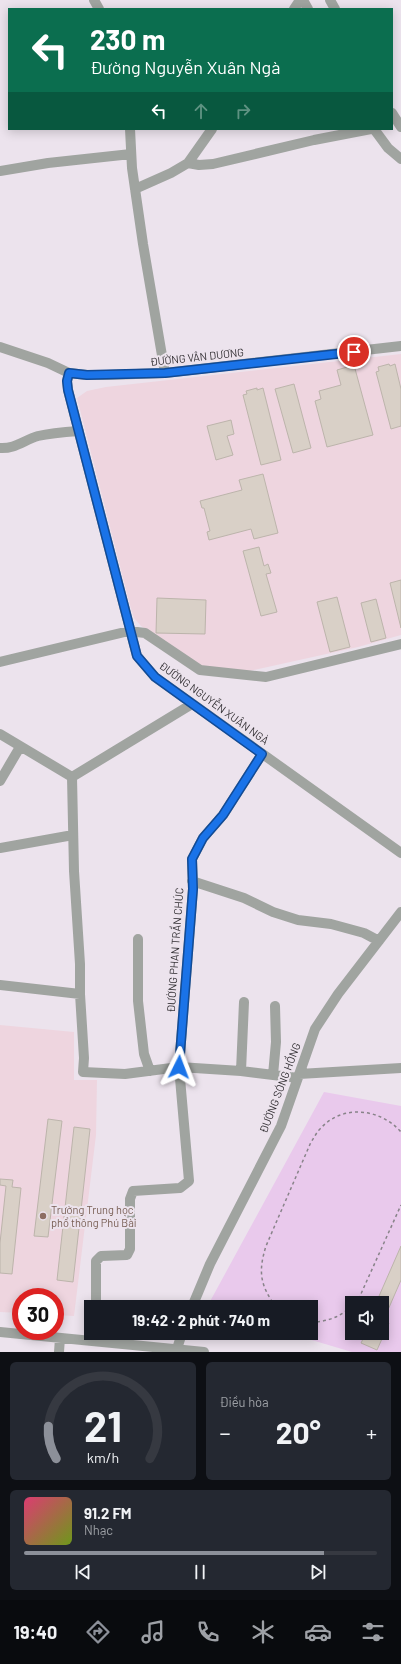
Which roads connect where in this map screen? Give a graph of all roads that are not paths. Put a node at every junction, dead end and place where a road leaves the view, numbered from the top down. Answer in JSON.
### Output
{"nodes":[{"id":1,"x":302,"y":0,"type":"edge"},
{"id":2,"x":295,"y":8,"type":"edge"},
{"id":3,"x":393,"y":115,"type":"edge"},
{"id":4,"x":401,"y":127,"type":"edge"},
{"id":5,"x":130,"y":130,"type":"edge"},
{"id":6,"x":211,"y":130,"type":"edge"},
{"id":7,"x":367,"y":130,"type":"edge"},
{"id":8,"x":373,"y":130,"type":"edge"},
{"id":9,"x":131,"y":154,"type":"junction"},
{"id":10,"x":401,"y":159,"type":"edge"},
{"id":11,"x":188,"y":163,"type":"junction"},
{"id":12,"x":0,"y":171,"type":"edge"},
{"id":13,"x":135,"y":189,"type":"junction"},
{"id":14,"x":401,"y":346,"type":"edge"},
{"id":15,"x":0,"y":347,"type":"edge"},
{"id":16,"x":69,"y":373,"type":"junction"},
{"id":17,"x":165,"y":373,"type":"junction"},
{"id":18,"x":78,"y":431,"type":"junction"},
{"id":19,"x":0,"y":448,"type":"edge"},
{"id":20,"x":129,"y":631,"type":"junction"},
{"id":21,"x":401,"y":644,"type":"edge"},
{"id":22,"x":0,"y":662,"type":"edge"},
{"id":23,"x":192,"y":704,"type":"junction"},
{"id":24,"x":0,"y":734,"type":"edge"},
{"id":25,"x":20,"y":747,"type":"junction"},
{"id":26,"x":262,"y":754,"type":"junction"},
{"id":27,"x":72,"y":778,"type":"junction"},
{"id":28,"x":0,"y":781,"type":"edge"},
{"id":29,"x":73,"y":836,"type":"junction"},
{"id":30,"x":0,"y":848,"type":"edge"},
{"id":31,"x":401,"y":853,"type":"edge"},
{"id":32,"x":192,"y":881,"type":"junction"},
{"id":33,"x":401,"y":912,"type":"edge"},
{"id":34,"x":138,"y":939,"type":"dead end"},
{"id":35,"x":378,"y":941,"type":"junction"},
{"id":36,"x":0,"y":985,"type":"edge"},
{"id":37,"x":80,"y":994,"type":"junction"},
{"id":38,"x":244,"y":1002,"type":"dead end"},
{"id":39,"x":275,"y":1006,"type":"dead end"},
{"id":40,"x":179,"y":1067,"type":"junction"},
{"id":41,"x":401,"y":1068,"type":"edge"},
{"id":42,"x":150,"y":1071,"type":"junction"},
{"id":43,"x":241,"y":1071,"type":"junction"},
{"id":44,"x":273,"y":1075,"type":"junction"},
{"id":45,"x":299,"y":1076,"type":"junction"},
{"id":46,"x":96,"y":1300,"type":"edge"},
{"id":47,"x":195,"y":1300,"type":"edge"},
{"id":48,"x":0,"y":1332,"type":"edge"},
{"id":49,"x":12,"y":1333,"type":"edge"},
{"id":50,"x":84,"y":1337,"type":"edge"},
{"id":51,"x":64,"y":1338,"type":"edge"},
{"id":52,"x":60,"y":1340,"type":"edge"},
{"id":53,"x":112,"y":1340,"type":"edge"},
{"id":54,"x":180,"y":1340,"type":"edge"},
{"id":55,"x":176,"y":1351,"type":"edge"},
{"id":56,"x":59,"y":1352,"type":"edge"},
{"id":57,"x":204,"y":1352,"type":"edge"}],
"edges":[{"from":1,"to":2,"type":"street"},
{"from":3,"to":4,"type":"street"},
{"from":5,"to":9,"type":"street"},
{"from":6,"to":11,"type":"street"},
{"from":7,"to":11,"type":"street"},
{"from":8,"to":10,"type":"street"},
{"from":9,"to":12,"type":"street"},
{"from":9,"to":13,"type":"street"},
{"from":11,"to":13,"type":"street"},
{"from":13,"to":17,"type":"street"},
{"from":14,"to":17,"type":"street","name":"ĐƯỜNG VÂN DƯƠNG"},
{"from":15,"to":16,"type":"street","name":"ĐƯỜNG VÂN DƯƠNG"},
{"from":16,"to":17,"type":"street","name":"ĐƯỜNG VÂN DƯƠNG"},
{"from":16,"to":18,"type":"street","name":"ĐƯỜNG NGUYỄN XUÂN NGÀ"},
{"from":18,"to":19,"type":"street"},
{"from":18,"to":20,"type":"street","name":"ĐƯỜNG NGUYỄN XUÂN NGÀ"},
{"from":20,"to":21,"type":"street"},
{"from":20,"to":22,"type":"street"},
{"from":20,"to":23,"type":"street","name":"ĐƯỜNG NGUYỄN XUÂN NGÀ"},
{"from":23,"to":26,"type":"street","name":"ĐƯỜNG NGUYỄN XUÂN NGÀ"},
{"from":23,"to":27,"type":"street"},
{"from":24,"to":25,"type":"street"},
{"from":25,"to":27,"type":"street"},
{"from":25,"to":28,"type":"street"},
{"from":26,"to":31,"type":"street","name":"ĐƯỜNG NGUYỄN XUÂN NGÀ"},
{"from":26,"to":32,"type":"street","name":"ĐƯỜNG PHAN TRẦN CHÚC"},
{"from":27,"to":29,"type":"street"},
{"from":29,"to":30,"type":"street"},
{"from":29,"to":37,"type":"street"},
{"from":32,"to":35,"type":"street"},
{"from":32,"to":40,"type":"street","name":"ĐƯỜNG PHAN TRẦN CHÚC"},
{"from":33,"to":35,"type":"street","name":"ĐƯỜNG SÓNG HỒNG"},
{"from":34,"to":42,"type":"street"},
{"from":35,"to":45,"type":"street","name":"ĐƯỜNG SÓNG HỒNG"},
{"from":36,"to":37,"type":"street"},
{"from":37,"to":42,"type":"street"},
{"from":38,"to":43,"type":"street"},
{"from":39,"to":44,"type":"street"},
{"from":40,"to":42,"type":"street"},
{"from":40,"to":43,"type":"street"},
{"from":40,"to":46,"type":"street","name":"ĐƯỜNG PHAN TRẦN CHÚC"},
{"from":41,"to":45,"type":"street"},
{"from":43,"to":44,"type":"street"},
{"from":44,"to":45,"type":"street"},
{"from":45,"to":47,"type":"street","name":"ĐƯỜNG SÓNG HỒNG"},
{"from":48,"to":49,"type":"street"},
{"from":50,"to":51,"type":"street"},
{"from":52,"to":56,"type":"street"},
{"from":53,"to":55,"type":"street"},
{"from":54,"to":55,"type":"street"},
{"from":55,"to":57,"type":"street"}]}
